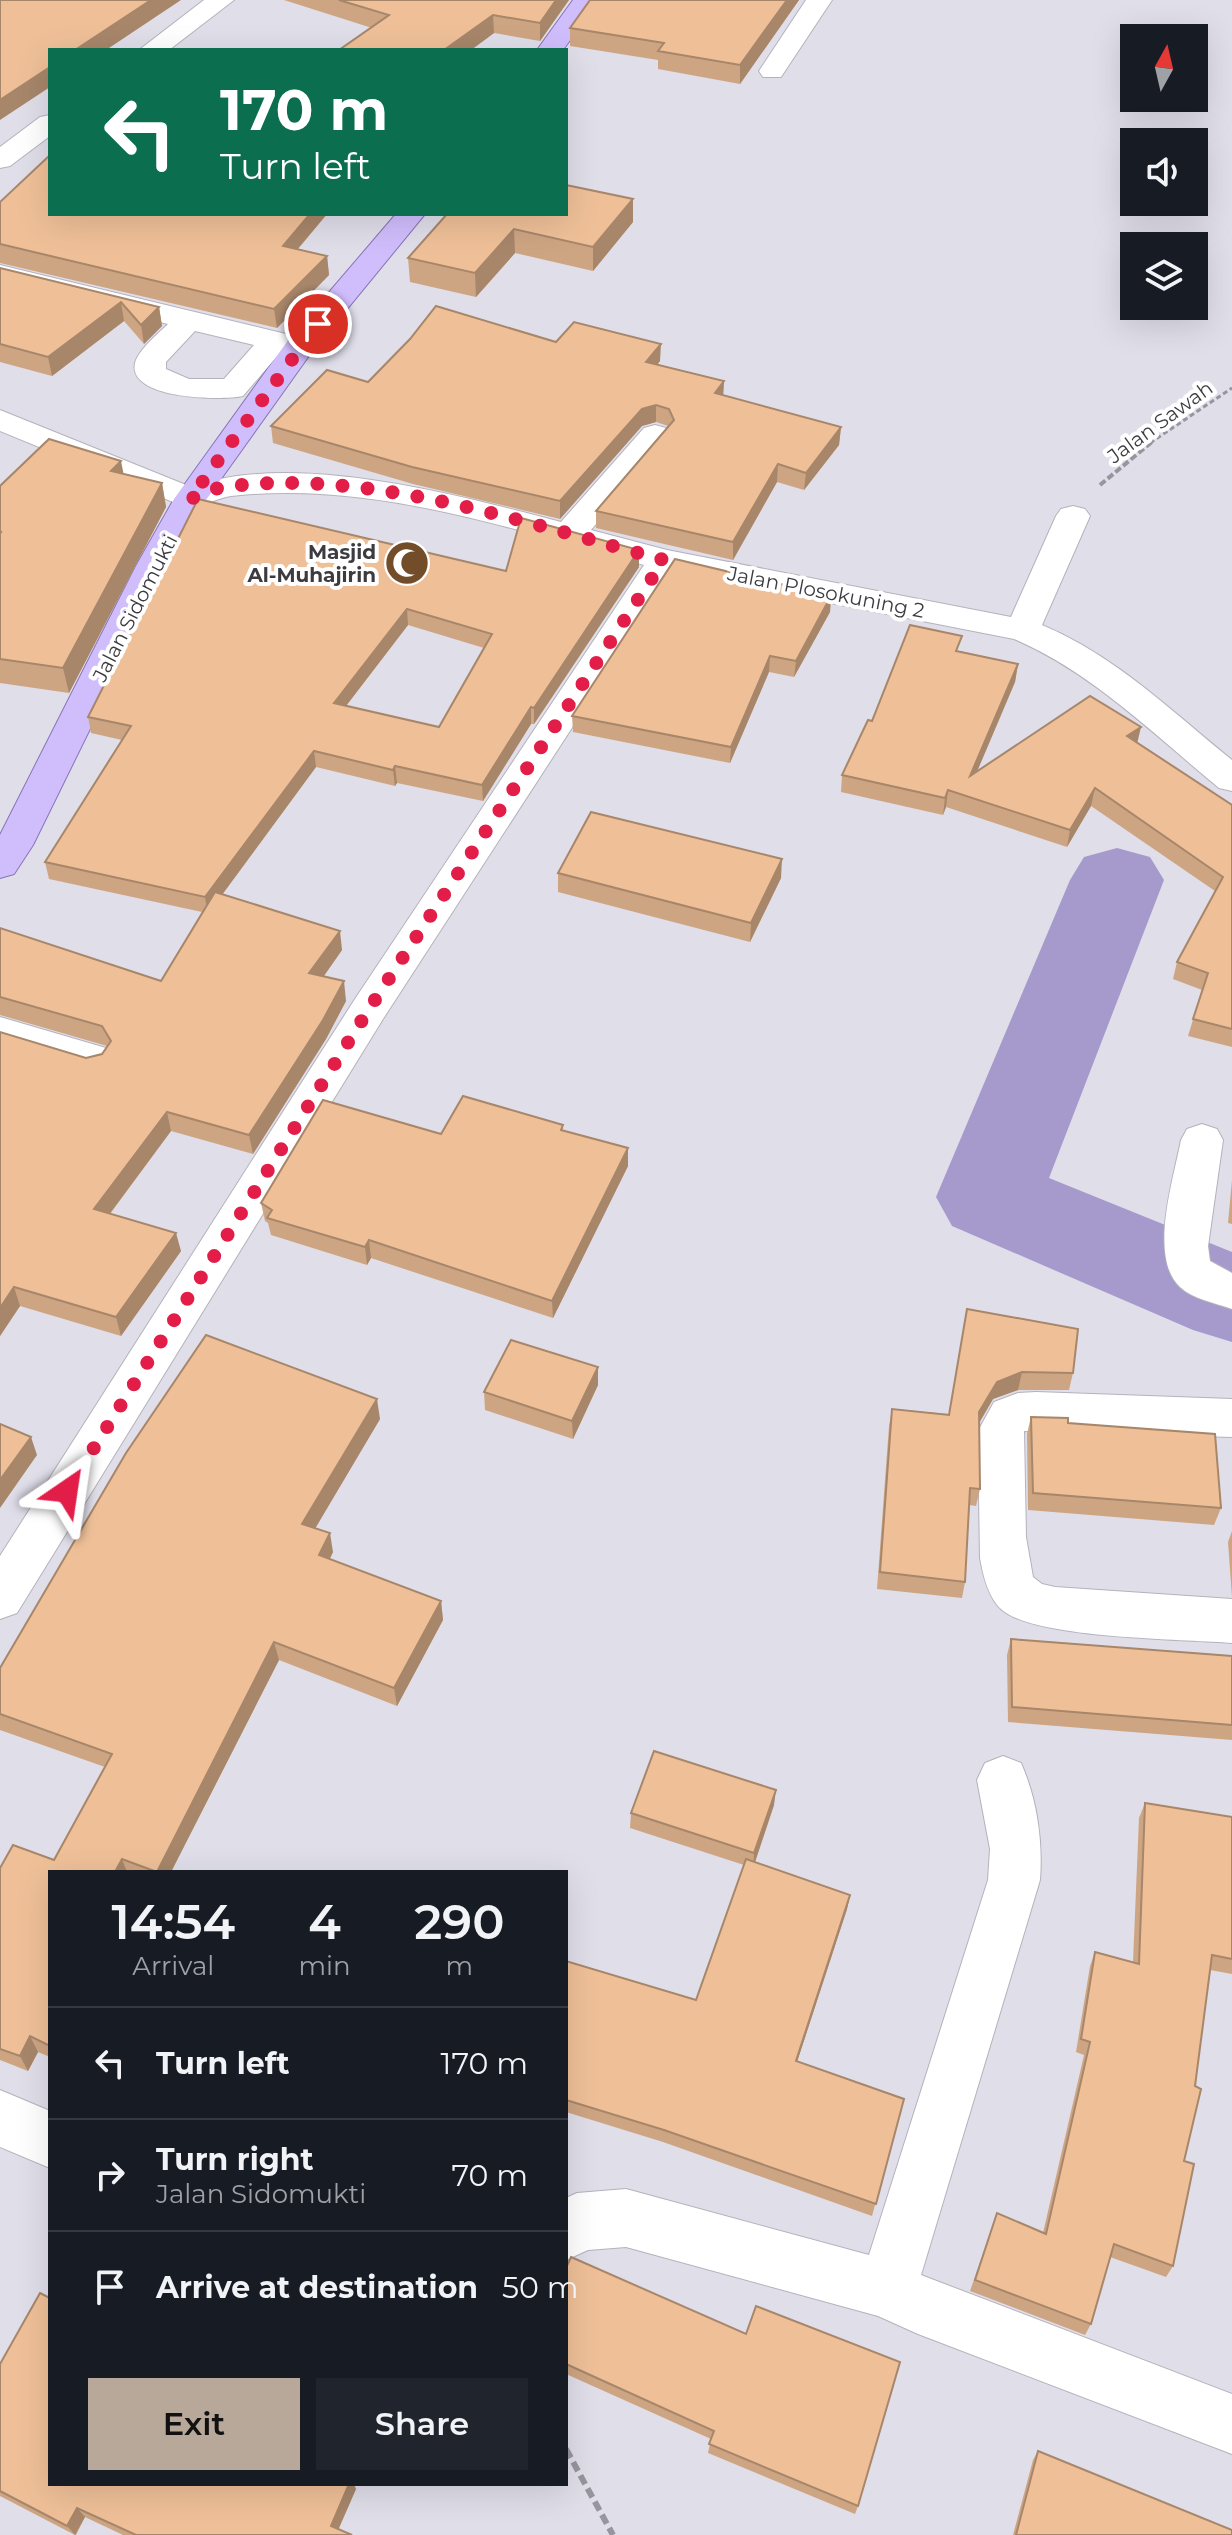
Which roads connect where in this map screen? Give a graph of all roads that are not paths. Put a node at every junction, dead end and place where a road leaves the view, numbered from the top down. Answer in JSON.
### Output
{"nodes":[{"id":1,"x":221,"y":0,"type":"edge"},
{"id":2,"x":586,"y":0,"type":"edge"},
{"id":3,"x":819,"y":0,"type":"edge"},
{"id":4,"x":155,"y":48,"type":"edge"},
{"id":5,"x":551,"y":48,"type":"edge"},
{"id":6,"x":772,"y":71,"type":"dead end"},
{"id":7,"x":48,"y":124,"type":"edge"},
{"id":8,"x":0,"y":160,"type":"edge"},
{"id":9,"x":409,"y":216,"type":"edge"},
{"id":10,"x":0,"y":274,"type":"edge"},
{"id":11,"x":188,"y":320,"type":"edge"},
{"id":12,"x":0,"y":420,"type":"edge"},
{"id":13,"x":655,"y":435,"type":"dead end"},
{"id":14,"x":190,"y":499,"type":"junction"},
{"id":15,"x":1073,"y":516,"type":"road end"},
{"id":16,"x":569,"y":534,"type":"junction"},
{"id":17,"x":664,"y":560,"type":"junction"},
{"id":18,"x":1023,"y":630,"type":"junction"},
{"id":19,"x":1222,"y":771,"type":"edge"},
{"id":20,"x":5,"y":850,"type":"edge"},
{"id":21,"x":0,"y":1032,"type":"edge"},
{"id":22,"x":92,"y":1059,"type":"edge"},
{"id":23,"x":1202,"y":1140,"type":"dead end"},
{"id":24,"x":1232,"y":1291,"type":"edge"},
{"id":25,"x":1232,"y":1418,"type":"edge"},
{"id":26,"x":0,"y":1598,"type":"edge"},
{"id":27,"x":1232,"y":1621,"type":"edge"},
{"id":28,"x":1003,"y":1780,"type":"dead end"},
{"id":29,"x":0,"y":2118,"type":"edge"},
{"id":30,"x":48,"y":2139,"type":"edge"},
{"id":31,"x":568,"y":2229,"type":"edge"},
{"id":32,"x":903,"y":2297,"type":"junction"},
{"id":33,"x":1232,"y":2424,"type":"edge"}],
"edges":[{"from":1,"to":4,"type":"street"},
{"from":2,"to":5,"type":"main road"},
{"from":3,"to":6,"type":"street"},
{"from":7,"to":8,"type":"street"},
{"from":9,"to":14,"type":"main road","name":"Jalan Sidomukti"},
{"from":10,"to":11,"type":"street"},
{"from":12,"to":14,"type":"street"},
{"from":13,"to":16,"type":"street"},
{"from":14,"to":16,"type":"street","name":"Jalan Plosokuning 2"},
{"from":14,"to":20,"type":"main road","name":"Jalan Sidomukti"},
{"from":15,"to":18,"type":"street"},
{"from":16,"to":17,"type":"street","name":"Jalan Plosokuning 2"},
{"from":17,"to":18,"type":"street","name":"Jalan Plosokuning 2"},
{"from":17,"to":26,"type":"street"},
{"from":18,"to":19,"type":"street","name":"Jalan Plosokuning 2"},
{"from":21,"to":22,"type":"street"},
{"from":23,"to":24,"type":"street"},
{"from":25,"to":27,"type":"street"},
{"from":28,"to":32,"type":"street"},
{"from":29,"to":30,"type":"street"},
{"from":31,"to":32,"type":"street"},
{"from":32,"to":33,"type":"street"}]}
